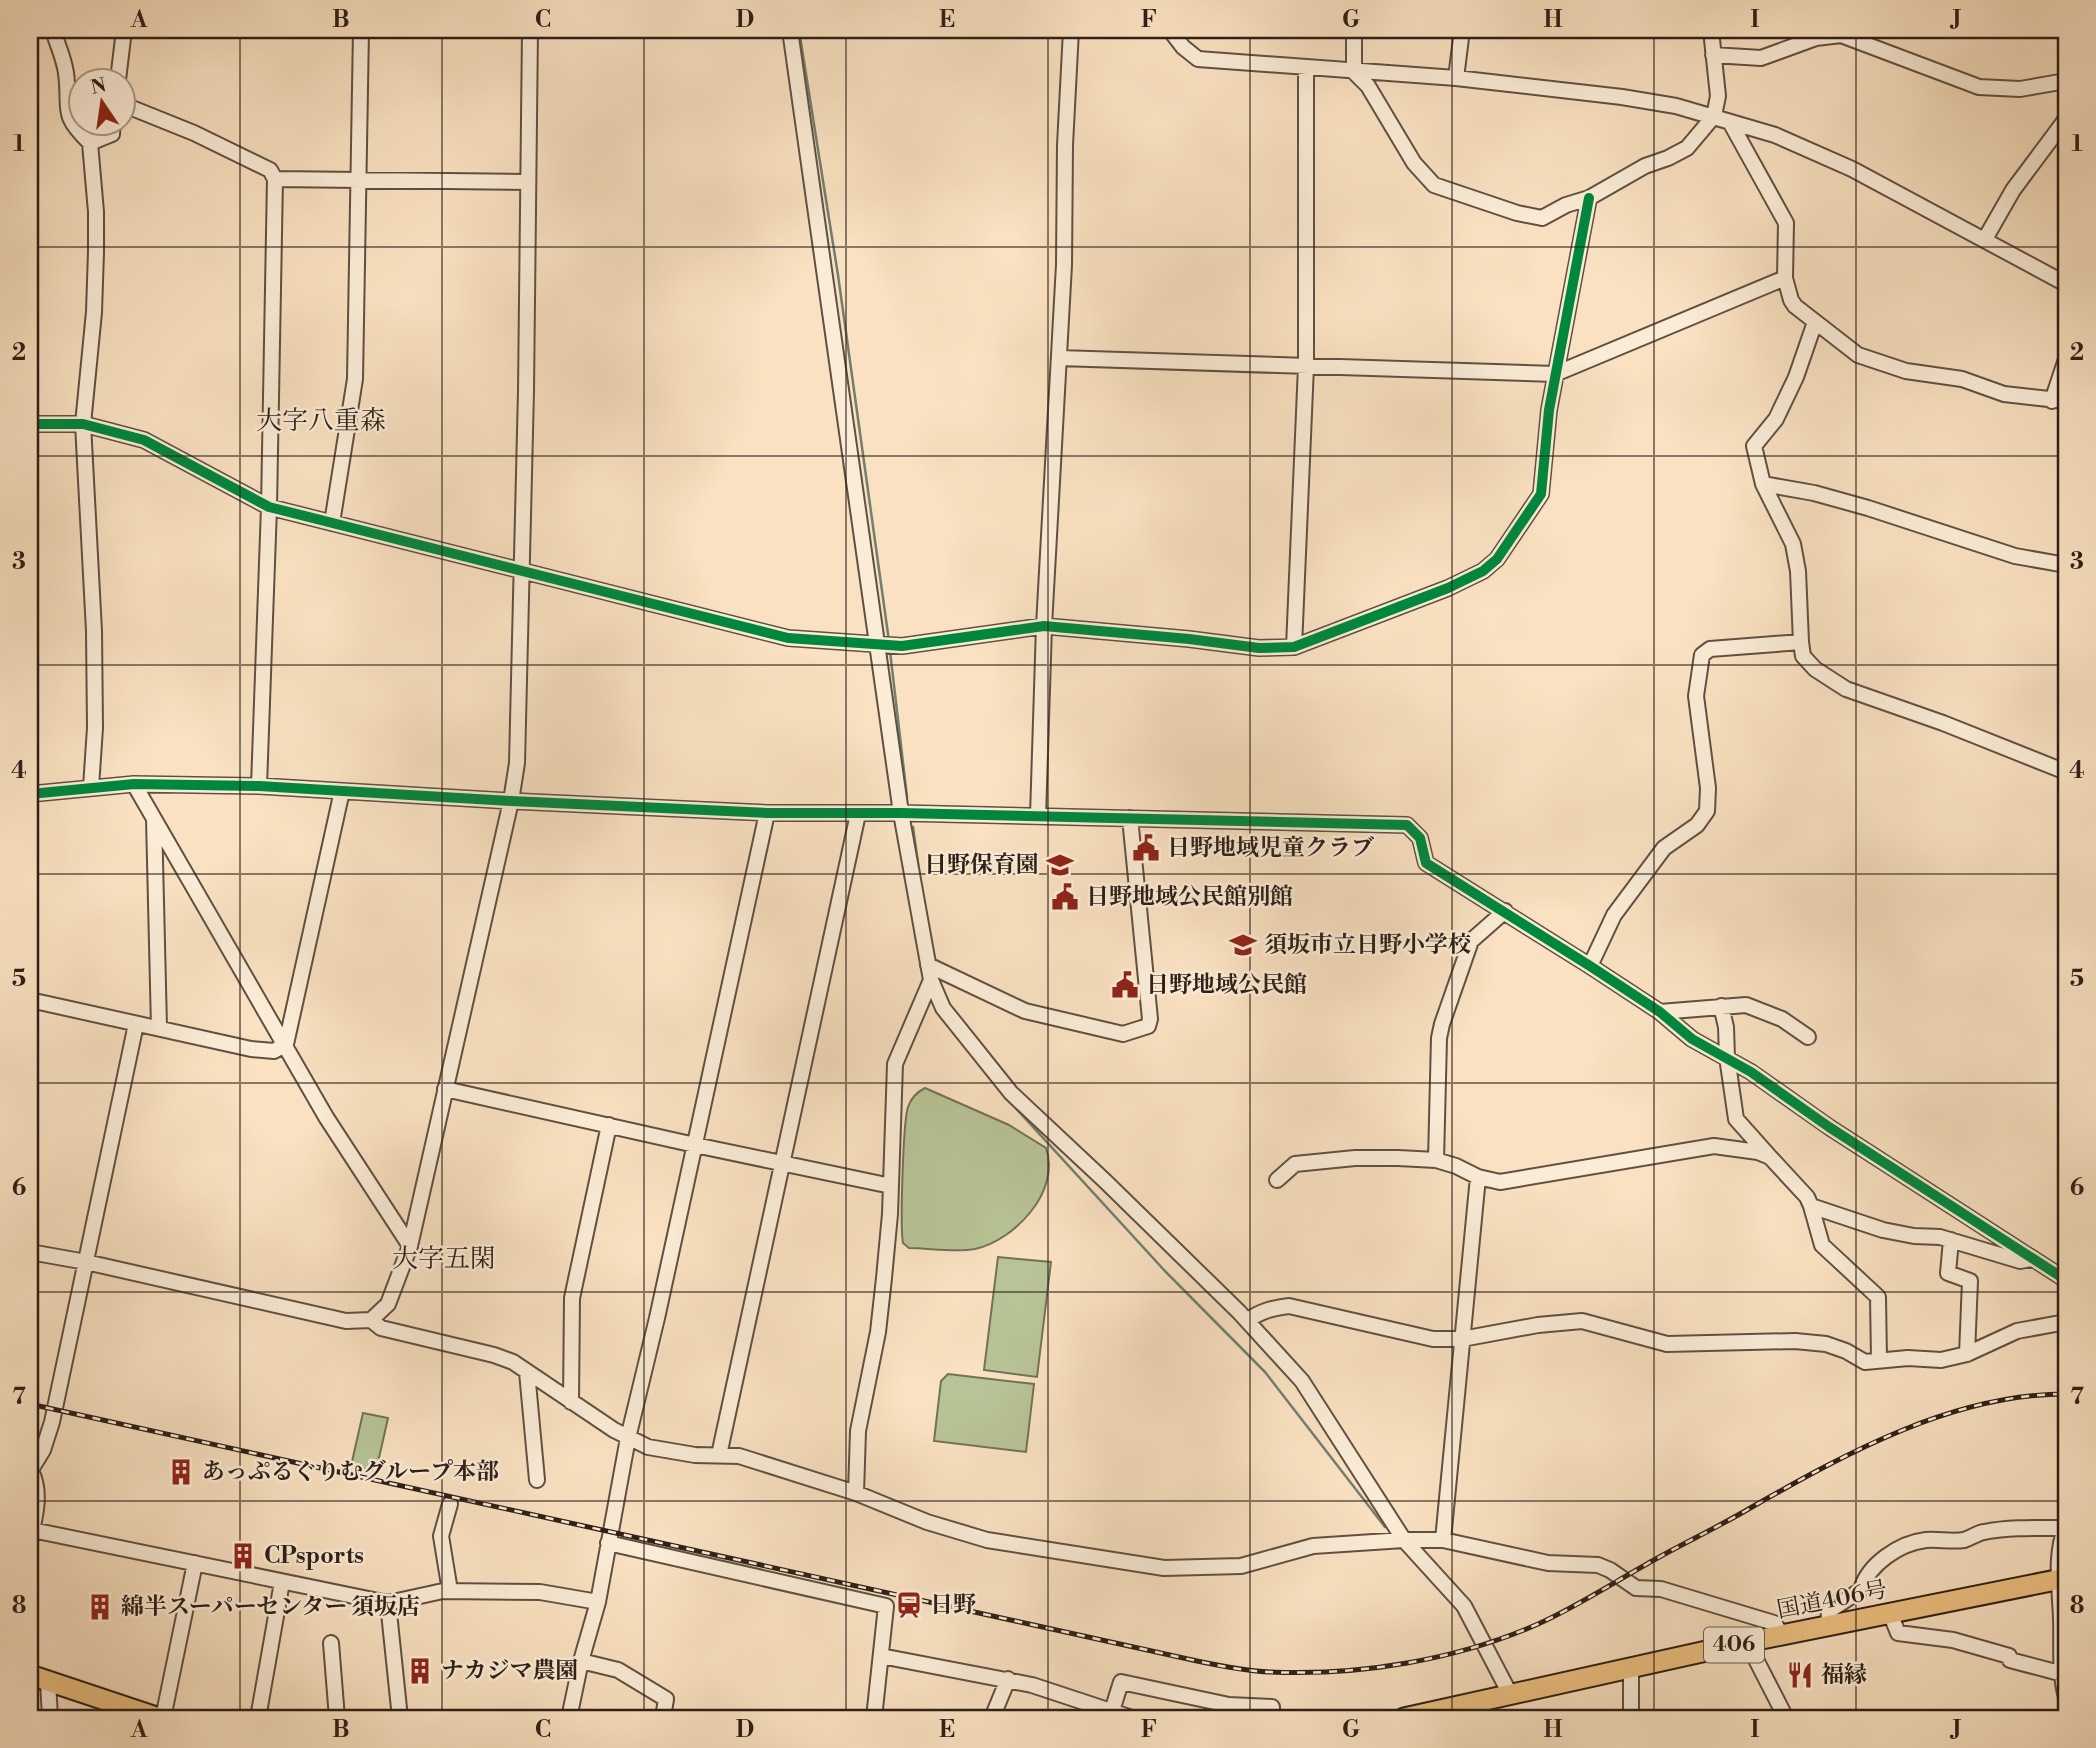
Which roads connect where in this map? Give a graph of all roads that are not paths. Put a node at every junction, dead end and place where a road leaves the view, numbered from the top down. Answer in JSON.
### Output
{"nodes":[{"id":1,"x":53,"y":30,"type":"edge"},
{"id":2,"x":124,"y":30,"type":"edge"},
{"id":3,"x":361,"y":30,"type":"edge"},
{"id":4,"x":530,"y":30,"type":"edge"},
{"id":5,"x":790,"y":30,"type":"edge"},
{"id":6,"x":1071,"y":30,"type":"edge"},
{"id":7,"x":1170,"y":30,"type":"edge"},
{"id":8,"x":1354,"y":30,"type":"edge"},
{"id":9,"x":1462,"y":30,"type":"edge"},
{"id":10,"x":1711,"y":30,"type":"edge"},
{"id":11,"x":1713,"y":55,"type":"junction"},
{"id":12,"x":120,"y":66,"type":"edge"},
{"id":13,"x":1307,"y":68,"type":"junction"},
{"id":14,"x":1354,"y":72,"type":"junction"},
{"id":15,"x":1456,"y":79,"type":"junction"},
{"id":16,"x":2066,"y":81,"type":"edge"},
{"id":17,"x":136,"y":110,"type":"edge"},
{"id":18,"x":1714,"y":116,"type":"junction"},
{"id":19,"x":2066,"y":119,"type":"edge"},
{"id":20,"x":1730,"y":122,"type":"junction"},
{"id":21,"x":107,"y":136,"type":"edge"},
{"id":22,"x":90,"y":143,"type":"junction"},
{"id":23,"x":275,"y":179,"type":"junction"},
{"id":24,"x":359,"y":179,"type":"junction"},
{"id":25,"x":527,"y":182,"type":"junction"},
{"id":26,"x":1589,"y":198,"type":"junction"},
{"id":27,"x":1985,"y":239,"type":"junction"},
{"id":28,"x":1785,"y":278,"type":"junction"},
{"id":29,"x":2066,"y":284,"type":"edge"},
{"id":30,"x":1815,"y":322,"type":"junction"},
{"id":31,"x":1059,"y":358,"type":"junction"},
{"id":32,"x":2066,"y":359,"type":"edge"},
{"id":33,"x":1306,"y":366,"type":"junction"},
{"id":34,"x":1555,"y":374,"type":"junction"},
{"id":35,"x":2059,"y":401,"type":"edge"},
{"id":36,"x":30,"y":424,"type":"edge"},
{"id":37,"x":83,"y":424,"type":"junction"},
{"id":38,"x":1762,"y":484,"type":"junction"},
{"id":39,"x":269,"y":507,"type":"junction"},
{"id":40,"x":332,"y":523,"type":"junction"},
{"id":41,"x":2066,"y":565,"type":"edge"},
{"id":42,"x":522,"y":570,"type":"junction"},
{"id":43,"x":1044,"y":626,"type":"junction"},
{"id":44,"x":1801,"y":642,"type":"junction"},
{"id":45,"x":884,"y":645,"type":"junction"},
{"id":46,"x":1294,"y":647,"type":"junction"},
{"id":47,"x":2066,"y":772,"type":"edge"},
{"id":48,"x":134,"y":784,"type":"junction"},
{"id":49,"x":259,"y":786,"type":"junction"},
{"id":50,"x":91,"y":787,"type":"junction"},
{"id":51,"x":342,"y":791,"type":"junction"},
{"id":52,"x":30,"y":794,"type":"edge"},
{"id":53,"x":511,"y":801,"type":"junction"},
{"id":54,"x":767,"y":813,"type":"junction"},
{"id":55,"x":901,"y":813,"type":"junction"},
{"id":56,"x":858,"y":814,"type":"junction"},
{"id":57,"x":1038,"y":816,"type":"junction"},
{"id":58,"x":154,"y":818,"type":"junction"},
{"id":59,"x":1130,"y":818,"type":"junction"},
{"id":60,"x":1505,"y":911,"type":"junction"},
{"id":61,"x":1590,"y":966,"type":"junction"},
{"id":62,"x":930,"y":973,"type":"junction"},
{"id":63,"x":30,"y":1000,"type":"edge"},
{"id":64,"x":1721,"y":1006,"type":"junction"},
{"id":65,"x":1660,"y":1012,"type":"junction"},
{"id":66,"x":136,"y":1024,"type":"junction"},
{"id":67,"x":159,"y":1027,"type":"junction"},
{"id":68,"x":1808,"y":1037,"type":"dead end"},
{"id":69,"x":286,"y":1044,"type":"junction"},
{"id":70,"x":1727,"y":1057,"type":"junction"},
{"id":71,"x":445,"y":1089,"type":"junction"},
{"id":72,"x":608,"y":1125,"type":"junction"},
{"id":73,"x":695,"y":1145,"type":"junction"},
{"id":74,"x":1770,"y":1157,"type":"junction"},
{"id":75,"x":1436,"y":1160,"type":"junction"},
{"id":76,"x":782,"y":1163,"type":"junction"},
{"id":77,"x":1478,"y":1177,"type":"junction"},
{"id":78,"x":1276,"y":1180,"type":"dead end"},
{"id":79,"x":891,"y":1186,"type":"junction"},
{"id":80,"x":1811,"y":1206,"type":"junction"},
{"id":81,"x":1951,"y":1240,"type":"junction"},
{"id":82,"x":410,"y":1246,"type":"junction"},
{"id":83,"x":30,"y":1252,"type":"edge"},
{"id":84,"x":2031,"y":1259,"type":"junction"},
{"id":85,"x":86,"y":1262,"type":"junction"},
{"id":86,"x":2066,"y":1280,"type":"edge"},
{"id":87,"x":371,"y":1320,"type":"junction"},
{"id":88,"x":1247,"y":1321,"type":"junction"},
{"id":89,"x":2066,"y":1322,"type":"edge"},
{"id":90,"x":1462,"y":1339,"type":"junction"},
{"id":91,"x":1967,"y":1354,"type":"junction"},
{"id":92,"x":1879,"y":1360,"type":"junction"},
{"id":93,"x":527,"y":1372,"type":"junction"},
{"id":94,"x":572,"y":1402,"type":"junction"},
{"id":95,"x":628,"y":1438,"type":"junction"},
{"id":96,"x":719,"y":1455,"type":"junction"},
{"id":97,"x":30,"y":1471,"type":"edge"},
{"id":98,"x":537,"y":1480,"type":"dead end"},
{"id":99,"x":856,"y":1493,"type":"junction"},
{"id":100,"x":450,"y":1504,"type":"dead end"},
{"id":101,"x":2066,"y":1527,"type":"edge"},
{"id":102,"x":31,"y":1535,"type":"edge"},
{"id":103,"x":1404,"y":1540,"type":"junction"},
{"id":104,"x":1443,"y":1540,"type":"junction"},
{"id":105,"x":608,"y":1543,"type":"junction"},
{"id":106,"x":195,"y":1563,"type":"junction"},
{"id":107,"x":2062,"y":1579,"type":"edge"},
{"id":108,"x":282,"y":1582,"type":"junction"},
{"id":109,"x":450,"y":1591,"type":"junction"},
{"id":110,"x":598,"y":1602,"type":"junction"},
{"id":111,"x":388,"y":1603,"type":"junction"},
{"id":112,"x":1890,"y":1613,"type":"junction"},
{"id":113,"x":1828,"y":1625,"type":"junction"},
{"id":114,"x":1782,"y":1635,"type":"junction"},
{"id":115,"x":1747,"y":1642,"type":"junction"},
{"id":116,"x":331,"y":1643,"type":"dead end"},
{"id":117,"x":881,"y":1656,"type":"junction"},
{"id":118,"x":581,"y":1661,"type":"junction"},
{"id":119,"x":1631,"y":1668,"type":"junction"},
{"id":120,"x":2063,"y":1674,"type":"junction"},
{"id":121,"x":39,"y":1678,"type":"edge"},
{"id":122,"x":1008,"y":1679,"type":"junction"},
{"id":123,"x":1510,"y":1694,"type":"junction"},
{"id":124,"x":2066,"y":1697,"type":"edge"},
{"id":125,"x":1112,"y":1711,"type":"junction"},
{"id":126,"x":1459,"y":1712,"type":"edge"},
{"id":127,"x":50,"y":1718,"type":"edge"},
{"id":128,"x":159,"y":1718,"type":"edge"},
{"id":129,"x":258,"y":1718,"type":"edge"},
{"id":130,"x":337,"y":1718,"type":"edge"},
{"id":131,"x":400,"y":1718,"type":"edge"},
{"id":132,"x":569,"y":1718,"type":"edge"},
{"id":133,"x":663,"y":1718,"type":"edge"},
{"id":134,"x":874,"y":1718,"type":"edge"},
{"id":135,"x":992,"y":1718,"type":"edge"},
{"id":136,"x":1132,"y":1718,"type":"edge"},
{"id":137,"x":1272,"y":1718,"type":"edge"},
{"id":138,"x":1404,"y":1718,"type":"edge"},
{"id":139,"x":1631,"y":1718,"type":"edge"},
{"id":140,"x":1786,"y":1718,"type":"edge"}],
"edges":[{"from":1,"to":22,"type":"street"},
{"from":2,"to":12,"type":"street"},
{"from":3,"to":24,"type":"street"},
{"from":4,"to":25,"type":"street"},
{"from":5,"to":45,"type":"street"},
{"from":6,"to":31,"type":"street"},
{"from":7,"to":13,"type":"street"},
{"from":8,"to":14,"type":"street"},
{"from":9,"to":15,"type":"street"},
{"from":10,"to":11,"type":"street"},
{"from":11,"to":16,"type":"street"},
{"from":11,"to":18,"type":"street"},
{"from":13,"to":14,"type":"street"},
{"from":13,"to":33,"type":"street"},
{"from":14,"to":15,"type":"street"},
{"from":14,"to":26,"type":"street"},
{"from":15,"to":18,"type":"street"},
{"from":17,"to":23,"type":"street"},
{"from":18,"to":20,"type":"street"},
{"from":18,"to":26,"type":"street"},
{"from":19,"to":27,"type":"street"},
{"from":20,"to":27,"type":"street"},
{"from":20,"to":28,"type":"street"},
{"from":21,"to":22,"type":"street"},
{"from":22,"to":37,"type":"street"},
{"from":23,"to":24,"type":"street"},
{"from":23,"to":39,"type":"street"},
{"from":24,"to":25,"type":"street"},
{"from":24,"to":40,"type":"street"},
{"from":25,"to":42,"type":"street"},
{"from":26,"to":34,"type":"street"},
{"from":27,"to":29,"type":"street"},
{"from":28,"to":30,"type":"street"},
{"from":28,"to":34,"type":"street"},
{"from":30,"to":35,"type":"street"},
{"from":30,"to":38,"type":"street"},
{"from":31,"to":33,"type":"street"},
{"from":31,"to":43,"type":"street"},
{"from":32,"to":35,"type":"street"},
{"from":33,"to":34,"type":"street"},
{"from":33,"to":46,"type":"street"},
{"from":34,"to":46,"type":"street"},
{"from":36,"to":37,"type":"street"},
{"from":37,"to":39,"type":"street"},
{"from":37,"to":50,"type":"street"},
{"from":38,"to":41,"type":"street"},
{"from":38,"to":44,"type":"street"},
{"from":39,"to":40,"type":"street"},
{"from":39,"to":49,"type":"street"},
{"from":40,"to":42,"type":"street"},
{"from":42,"to":45,"type":"street"},
{"from":42,"to":53,"type":"street"},
{"from":43,"to":45,"type":"street"},
{"from":43,"to":46,"type":"street"},
{"from":43,"to":57,"type":"street"},
{"from":44,"to":47,"type":"street"},
{"from":44,"to":61,"type":"street"},
{"from":45,"to":55,"type":"street"},
{"from":48,"to":49,"type":"street"},
{"from":48,"to":50,"type":"street"},
{"from":48,"to":58,"type":"street"},
{"from":49,"to":51,"type":"street"},
{"from":50,"to":52,"type":"street"},
{"from":51,"to":53,"type":"street"},
{"from":51,"to":69,"type":"street"},
{"from":53,"to":54,"type":"street"},
{"from":53,"to":71,"type":"street"},
{"from":54,"to":56,"type":"street"},
{"from":54,"to":73,"type":"street"},
{"from":55,"to":56,"type":"street"},
{"from":55,"to":57,"type":"street"},
{"from":55,"to":62,"type":"street"},
{"from":56,"to":76,"type":"street"},
{"from":57,"to":59,"type":"street"},
{"from":58,"to":67,"type":"street"},
{"from":58,"to":69,"type":"street"},
{"from":59,"to":60,"type":"street"},
{"from":59,"to":62,"type":"street"},
{"from":60,"to":61,"type":"street"},
{"from":60,"to":75,"type":"street"},
{"from":61,"to":65,"type":"street"},
{"from":62,"to":79,"type":"street"},
{"from":62,"to":88,"type":"street"},
{"from":63,"to":66,"type":"street"},
{"from":64,"to":65,"type":"street"},
{"from":64,"to":68,"type":"street"},
{"from":64,"to":70,"type":"street"},
{"from":65,"to":70,"type":"street"},
{"from":66,"to":67,"type":"street"},
{"from":66,"to":85,"type":"street"},
{"from":67,"to":69,"type":"street"},
{"from":69,"to":82,"type":"street"},
{"from":70,"to":74,"type":"street"},
{"from":70,"to":84,"type":"street"},
{"from":71,"to":72,"type":"street"},
{"from":71,"to":82,"type":"street"},
{"from":72,"to":73,"type":"street"},
{"from":72,"to":94,"type":"street"},
{"from":73,"to":76,"type":"street"},
{"from":73,"to":95,"type":"street"},
{"from":74,"to":77,"type":"street"},
{"from":74,"to":80,"type":"street"},
{"from":75,"to":77,"type":"street"},
{"from":75,"to":78,"type":"street"},
{"from":76,"to":79,"type":"street"},
{"from":76,"to":96,"type":"street"},
{"from":77,"to":90,"type":"street"},
{"from":79,"to":99,"type":"street"},
{"from":80,"to":81,"type":"street"},
{"from":80,"to":92,"type":"street"},
{"from":81,"to":84,"type":"street"},
{"from":81,"to":91,"type":"street"},
{"from":82,"to":87,"type":"street"},
{"from":83,"to":85,"type":"street"},
{"from":84,"to":86,"type":"street"},
{"from":85,"to":87,"type":"street"},
{"from":85,"to":97,"type":"street"},
{"from":87,"to":93,"type":"street"},
{"from":88,"to":90,"type":"street"},
{"from":88,"to":103,"type":"street"},
{"from":89,"to":91,"type":"street"},
{"from":90,"to":92,"type":"street"},
{"from":90,"to":104,"type":"street"},
{"from":91,"to":92,"type":"street"},
{"from":93,"to":94,"type":"street"},
{"from":93,"to":98,"type":"street"},
{"from":94,"to":95,"type":"street"},
{"from":95,"to":96,"type":"street"},
{"from":95,"to":105,"type":"street"},
{"from":96,"to":99,"type":"street"},
{"from":97,"to":102,"type":"street"},
{"from":99,"to":103,"type":"street"},
{"from":100,"to":109,"type":"street"},
{"from":101,"to":107,"type":"street"},
{"from":101,"to":113,"type":"street"},
{"from":102,"to":106,"type":"street"},
{"from":103,"to":104,"type":"street"},
{"from":103,"to":123,"type":"street"},
{"from":104,"to":114,"type":"street"},
{"from":105,"to":110,"type":"street"},
{"from":105,"to":117,"type":"street"},
{"from":106,"to":108,"type":"street"},
{"from":106,"to":128,"type":"street"},
{"from":107,"to":112,"type":"highway","name":"国道406号","number":"406"},
{"from":107,"to":120,"type":"street"},
{"from":108,"to":111,"type":"street"},
{"from":108,"to":129,"type":"street"},
{"from":109,"to":110,"type":"street"},
{"from":109,"to":111,"type":"street"},
{"from":110,"to":118,"type":"street"},
{"from":111,"to":131,"type":"street"},
{"from":112,"to":113,"type":"highway","name":"国道406号","number":"406"},
{"from":112,"to":120,"type":"street"},
{"from":113,"to":114,"type":"highway","name":"国道406号","number":"406"},
{"from":114,"to":115,"type":"highway","name":"国道406号","number":"406"},
{"from":115,"to":119,"type":"highway","name":"国道406号","number":"406"},
{"from":115,"to":140,"type":"street"},
{"from":116,"to":130,"type":"street"},
{"from":117,"to":122,"type":"street"},
{"from":117,"to":134,"type":"street"},
{"from":118,"to":132,"type":"street"},
{"from":118,"to":133,"type":"street"},
{"from":119,"to":123,"type":"highway","name":"国道406号","number":"406"},
{"from":119,"to":139,"type":"street"},
{"from":120,"to":124,"type":"street"},
{"from":121,"to":127,"type":"street"},
{"from":121,"to":128,"type":"highway"},
{"from":122,"to":125,"type":"street"},
{"from":122,"to":135,"type":"street"},
{"from":123,"to":126,"type":"highway","name":"国道406号","number":"406"},
{"from":125,"to":136,"type":"street"},
{"from":125,"to":137,"type":"street"},
{"from":126,"to":138,"type":"highway","name":"国道406号","number":"406"}]}
